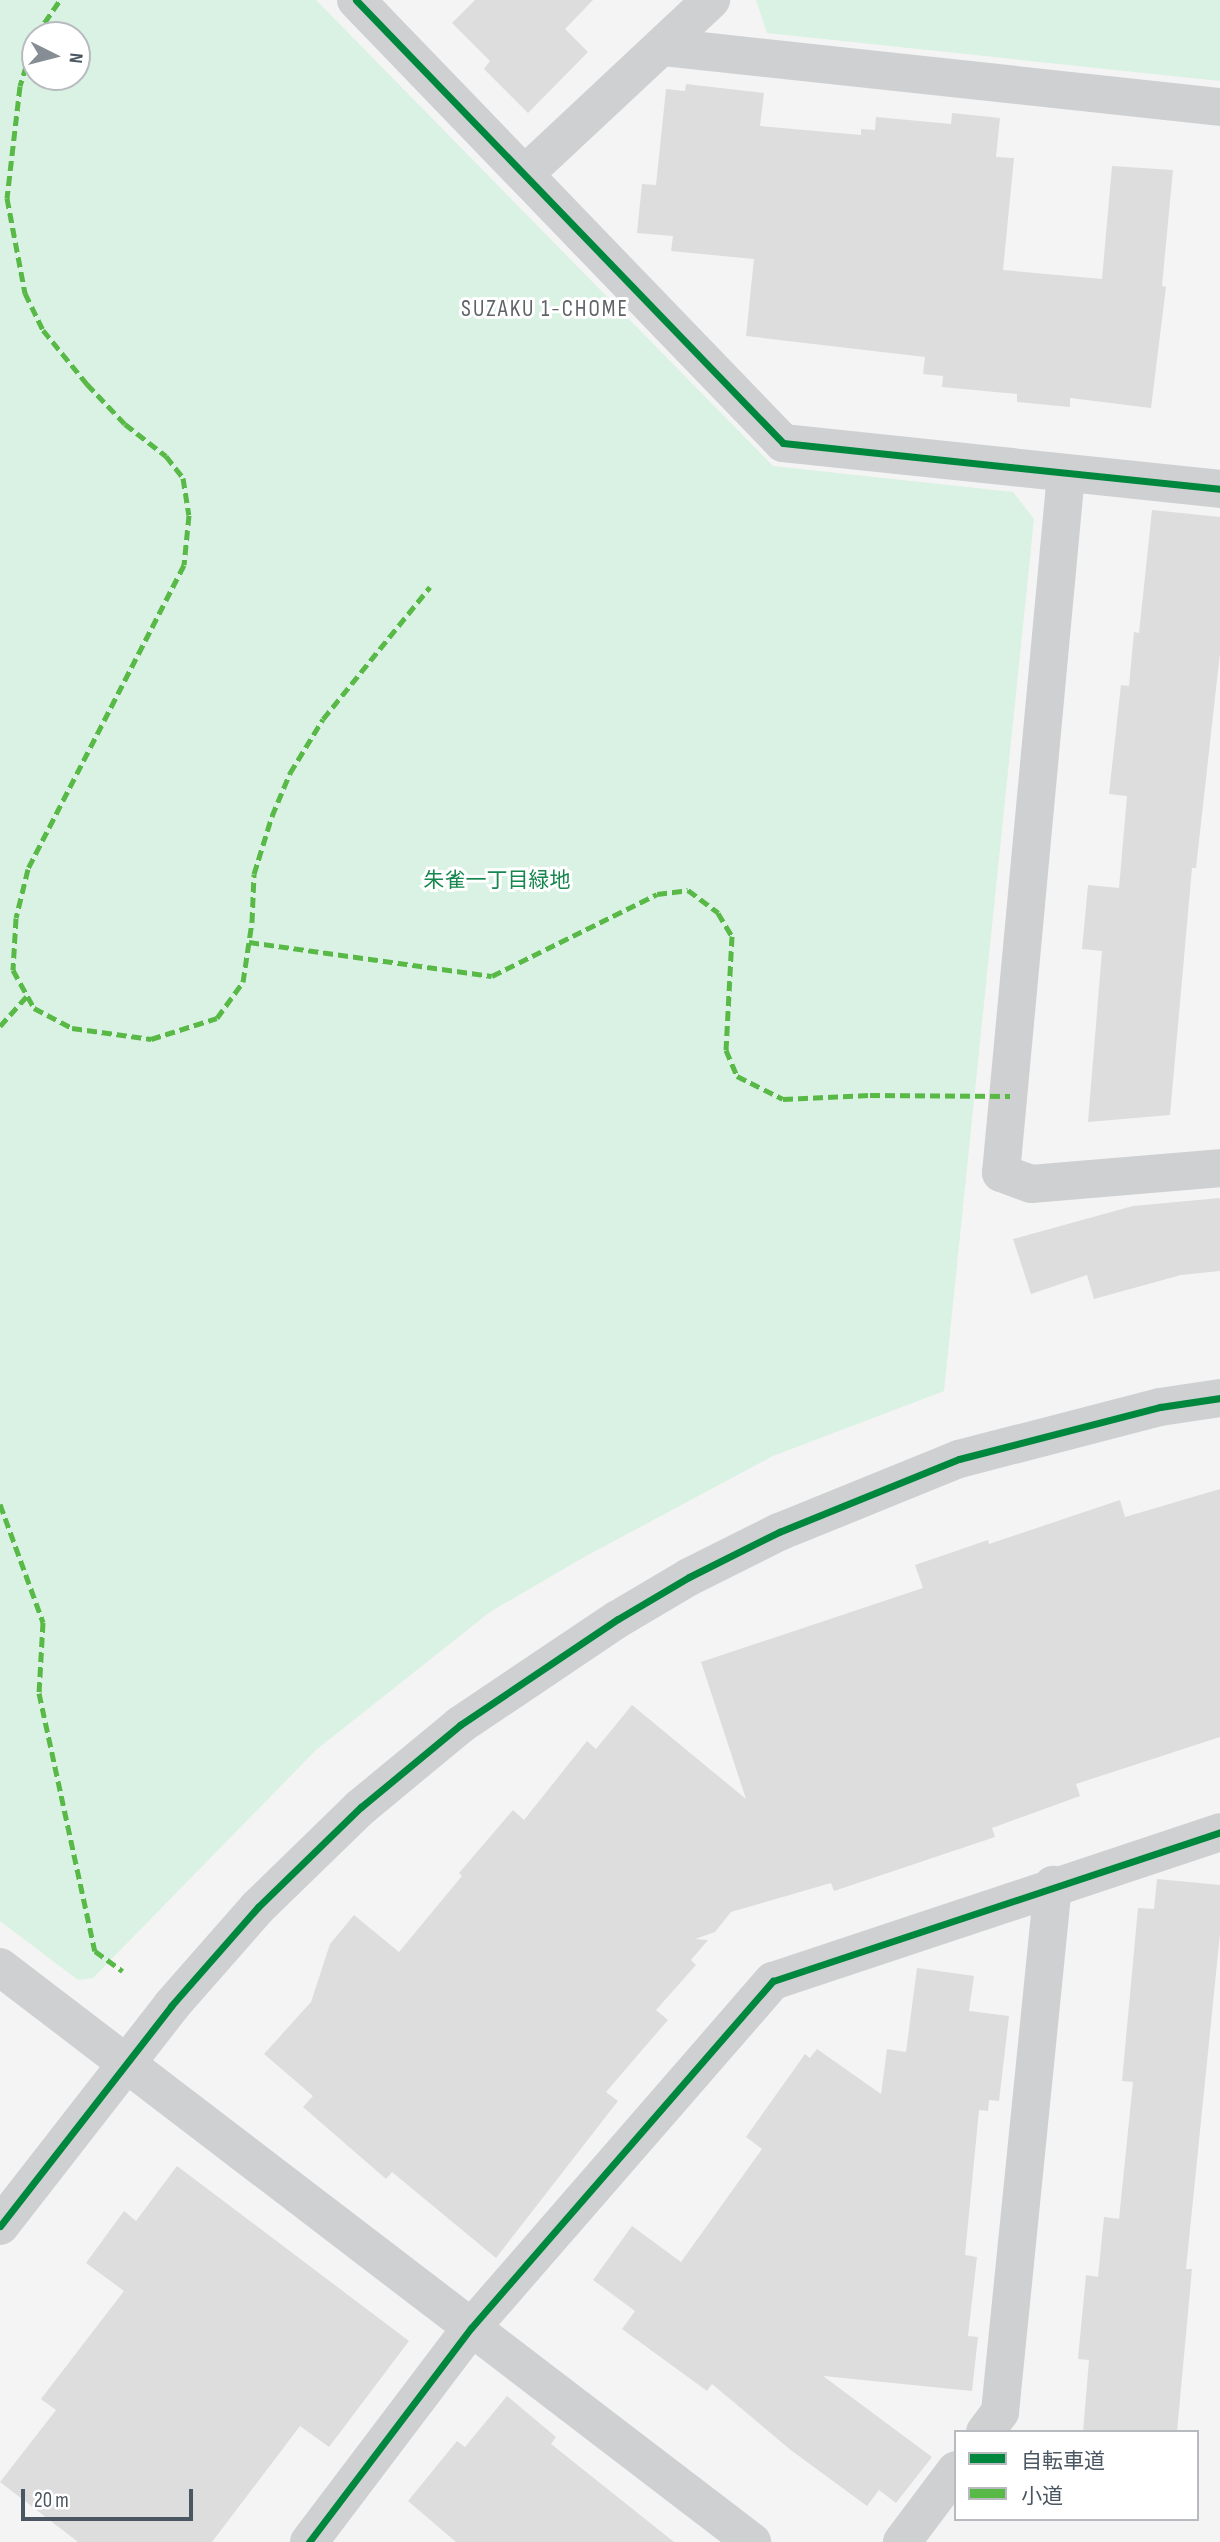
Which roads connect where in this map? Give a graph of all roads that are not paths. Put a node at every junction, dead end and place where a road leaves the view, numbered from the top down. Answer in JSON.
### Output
{"nodes":[{"id":1,"x":356,"y":0,"type":"edge"},
{"id":2,"x":711,"y":0,"type":"edge"},
{"id":3,"x":664,"y":47,"type":"junction"},
{"id":4,"x":1220,"y":107,"type":"edge"},
{"id":5,"x":525,"y":173,"type":"junction"},
{"id":6,"x":1066,"y":474,"type":"junction"},
{"id":7,"x":1220,"y":489,"type":"edge"},
{"id":8,"x":1220,"y":1168,"type":"edge"},
{"id":9,"x":1220,"y":1398,"type":"edge"},
{"id":10,"x":1220,"y":1832,"type":"edge"},
{"id":11,"x":1053,"y":1885,"type":"junction"},
{"id":12,"x":0,"y":1966,"type":"edge"},
{"id":13,"x":127,"y":2062,"type":"junction"},
{"id":14,"x":0,"y":2226,"type":"edge"},
{"id":15,"x":471,"y":2328,"type":"junction"},
{"id":16,"x":986,"y":2430,"type":"edge"},
{"id":17,"x":954,"y":2473,"type":"edge"},
{"id":18,"x":309,"y":2542,"type":"edge"},
{"id":19,"x":752,"y":2542,"type":"edge"},
{"id":20,"x":902,"y":2542,"type":"edge"}],
"edges":[{"from":1,"to":5,"type":"street"},
{"from":2,"to":3,"type":"street"},
{"from":3,"to":4,"type":"street"},
{"from":3,"to":5,"type":"street"},
{"from":5,"to":6,"type":"street"},
{"from":6,"to":7,"type":"street"},
{"from":6,"to":8,"type":"street"},
{"from":9,"to":13,"type":"street"},
{"from":10,"to":11,"type":"street"},
{"from":11,"to":15,"type":"street"},
{"from":11,"to":16,"type":"street"},
{"from":12,"to":13,"type":"street"},
{"from":13,"to":14,"type":"street"},
{"from":13,"to":15,"type":"street"},
{"from":15,"to":18,"type":"street"},
{"from":15,"to":19,"type":"street"},
{"from":17,"to":20,"type":"street"}]}
